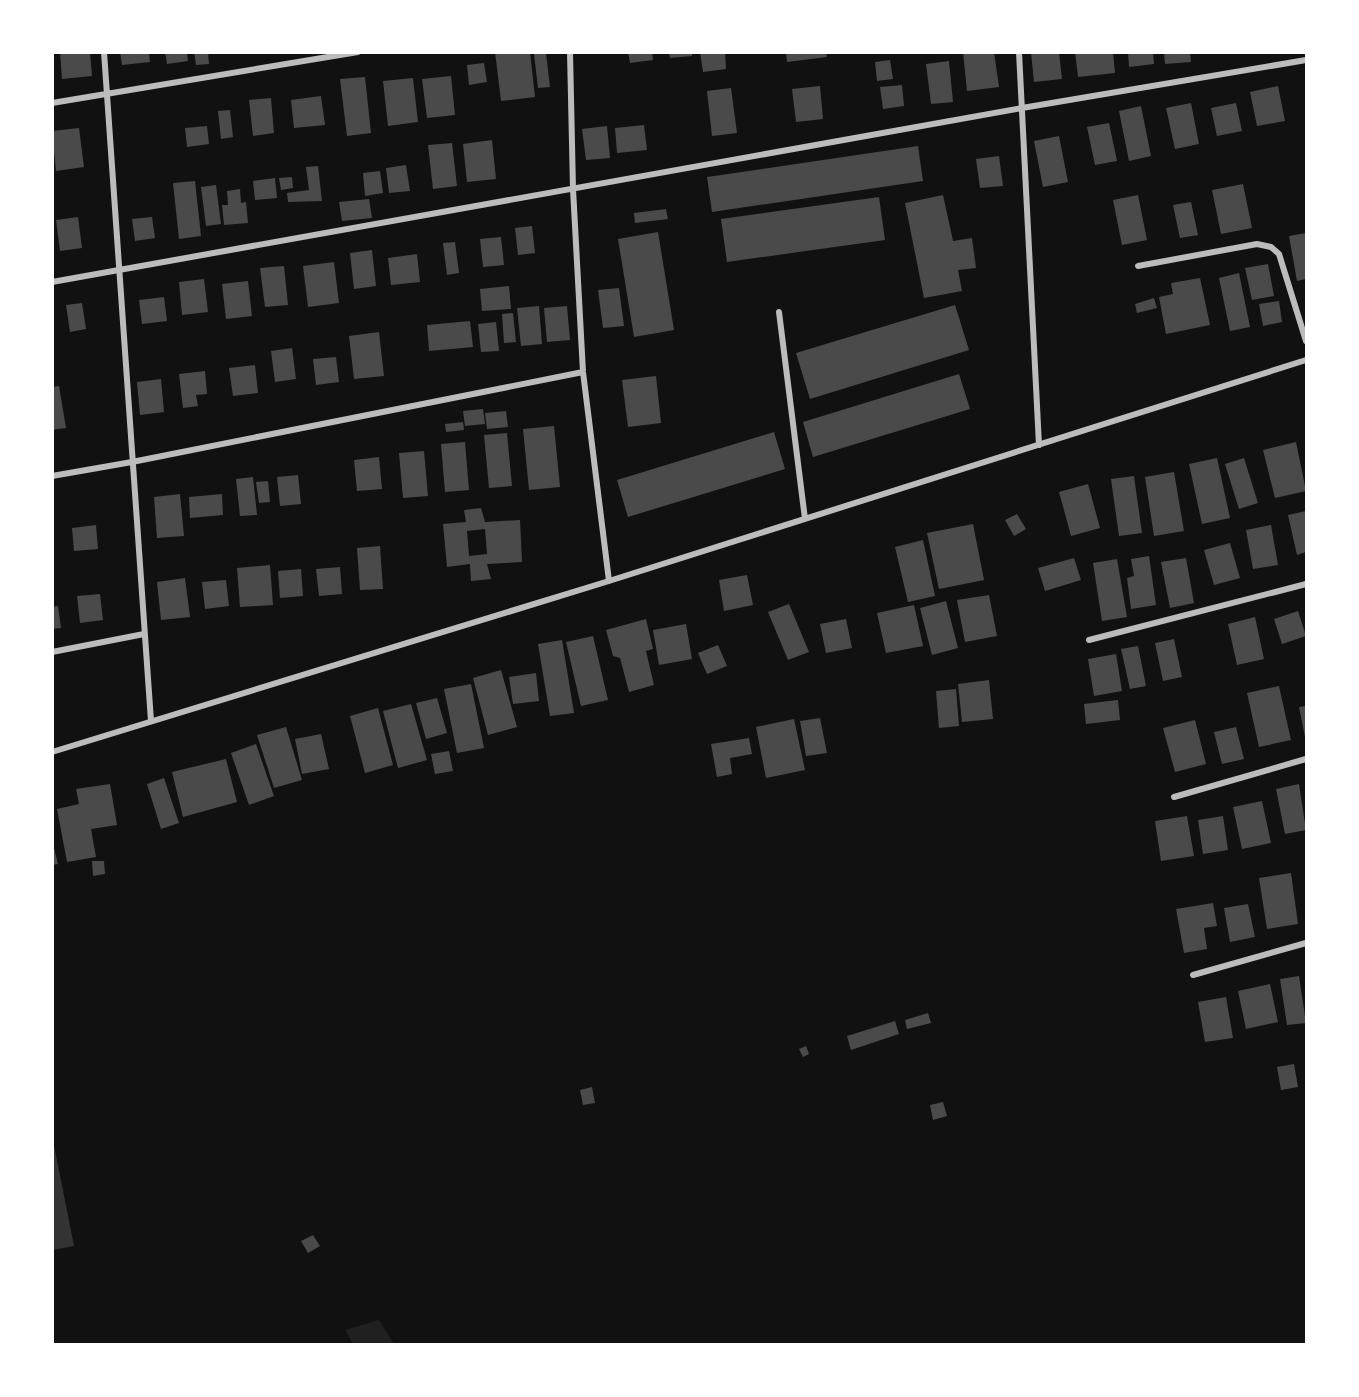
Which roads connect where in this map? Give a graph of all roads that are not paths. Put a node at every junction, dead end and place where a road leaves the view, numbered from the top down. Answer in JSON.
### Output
{"nodes":[{"id":1,"x":104,"y":52,"type":"edge"},
{"id":2,"x":358,"y":52,"type":"edge"},
{"id":3,"x":570,"y":52,"type":"edge"},
{"id":4,"x":1019,"y":52,"type":"edge"},
{"id":5,"x":1306,"y":60,"type":"edge"},
{"id":6,"x":107,"y":94,"type":"junction"},
{"id":7,"x":52,"y":102,"type":"edge"},
{"id":8,"x":1022,"y":108,"type":"junction"},
{"id":9,"x":573,"y":189,"type":"junction"},
{"id":10,"x":1138,"y":266,"type":"dead end"},
{"id":11,"x":118,"y":270,"type":"junction"},
{"id":12,"x":52,"y":282,"type":"edge"},
{"id":13,"x":779,"y":312,"type":"dead end"},
{"id":14,"x":1306,"y":341,"type":"edge"},
{"id":15,"x":1306,"y":360,"type":"edge"},
{"id":16,"x":583,"y":372,"type":"junction"},
{"id":17,"x":1039,"y":445,"type":"junction"},
{"id":18,"x":132,"y":462,"type":"junction"},
{"id":19,"x":52,"y":476,"type":"edge"},
{"id":20,"x":805,"y":519,"type":"junction"},
{"id":21,"x":609,"y":581,"type":"junction"},
{"id":22,"x":1306,"y":584,"type":"edge"},
{"id":23,"x":144,"y":634,"type":"junction"},
{"id":24,"x":1089,"y":640,"type":"dead end"},
{"id":25,"x":52,"y":652,"type":"edge"},
{"id":26,"x":151,"y":720,"type":"junction"},
{"id":27,"x":52,"y":752,"type":"edge"},
{"id":28,"x":1306,"y":759,"type":"edge"},
{"id":29,"x":1174,"y":797,"type":"dead end"},
{"id":30,"x":1306,"y":943,"type":"edge"},
{"id":31,"x":1193,"y":975,"type":"dead end"}],
"edges":[{"from":1,"to":6,"type":"street"},
{"from":2,"to":6,"type":"street"},
{"from":3,"to":9,"type":"street"},
{"from":4,"to":8,"type":"street"},
{"from":5,"to":8,"type":"street"},
{"from":6,"to":7,"type":"street"},
{"from":6,"to":11,"type":"street"},
{"from":8,"to":9,"type":"street"},
{"from":8,"to":17,"type":"street"},
{"from":9,"to":11,"type":"street"},
{"from":9,"to":16,"type":"street"},
{"from":10,"to":14,"type":"street"},
{"from":11,"to":12,"type":"street"},
{"from":11,"to":18,"type":"street"},
{"from":13,"to":20,"type":"street"},
{"from":15,"to":17,"type":"street"},
{"from":16,"to":18,"type":"street"},
{"from":16,"to":21,"type":"street"},
{"from":17,"to":20,"type":"street"},
{"from":18,"to":19,"type":"street"},
{"from":18,"to":23,"type":"street"},
{"from":20,"to":21,"type":"street"},
{"from":21,"to":26,"type":"street"},
{"from":22,"to":24,"type":"street"},
{"from":23,"to":25,"type":"street"},
{"from":23,"to":26,"type":"street"},
{"from":26,"to":27,"type":"street"},
{"from":28,"to":29,"type":"street"},
{"from":30,"to":31,"type":"street"}]}
